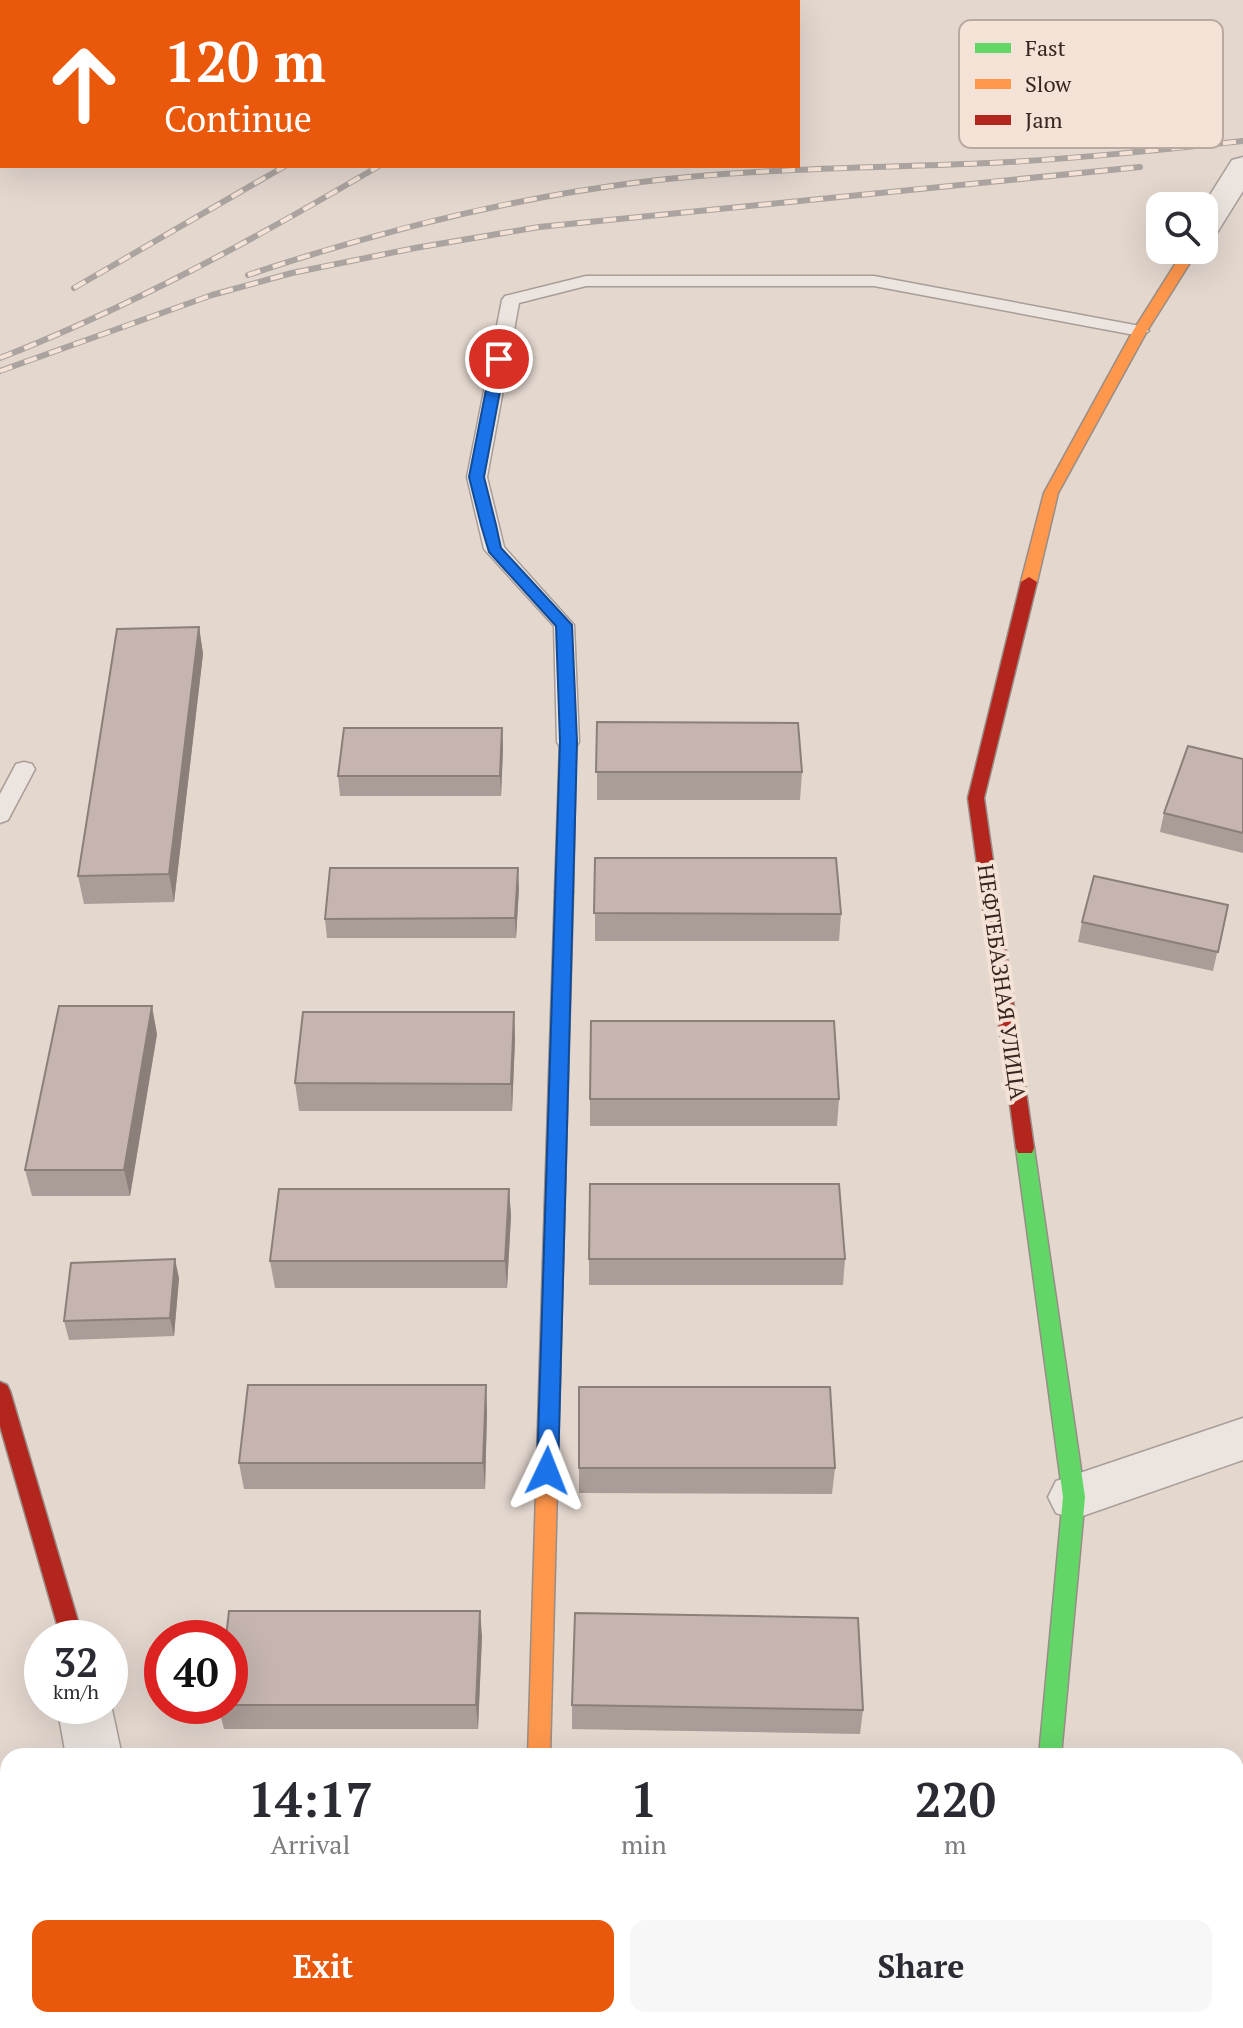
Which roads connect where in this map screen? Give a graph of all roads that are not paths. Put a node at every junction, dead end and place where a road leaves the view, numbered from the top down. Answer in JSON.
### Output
{"nodes":[{"id":1,"x":1243,"y":166,"type":"edge"},
{"id":2,"x":1218,"y":206,"type":"edge"},
{"id":3,"x":1182,"y":264,"type":"edge"},
{"id":4,"x":1140,"y":331,"type":"junction"},
{"id":5,"x":568,"y":742,"type":"joint"},
{"id":6,"x":24,"y":769,"type":"dead end"},
{"id":7,"x":0,"y":815,"type":"edge"},
{"id":8,"x":0,"y":1391,"type":"edge"},
{"id":9,"x":1243,"y":1439,"type":"edge"},
{"id":10,"x":1074,"y":1497,"type":"junction"},
{"id":11,"x":67,"y":1620,"type":"edge"},
{"id":12,"x":88,"y":1724,"type":"edge"},
{"id":13,"x":93,"y":1748,"type":"edge"},
{"id":14,"x":539,"y":1748,"type":"edge"},
{"id":15,"x":1051,"y":1748,"type":"edge"}],
"edges":[{"from":1,"to":2,"type":"street"},
{"from":3,"to":4,"type":"street","name":"НЕФТЕБАЗНАЯ УЛИЦА"},
{"from":4,"to":5,"type":"lane"},
{"from":4,"to":10,"type":"street","name":"НЕФТЕБАЗНАЯ УЛИЦА"},
{"from":5,"to":14,"type":"street"},
{"from":6,"to":7,"type":"lane"},
{"from":8,"to":11,"type":"street"},
{"from":9,"to":10,"type":"street"},
{"from":10,"to":15,"type":"street","name":"НЕФТЕБАЗНАЯ УЛИЦА"},
{"from":12,"to":13,"type":"street"}]}
